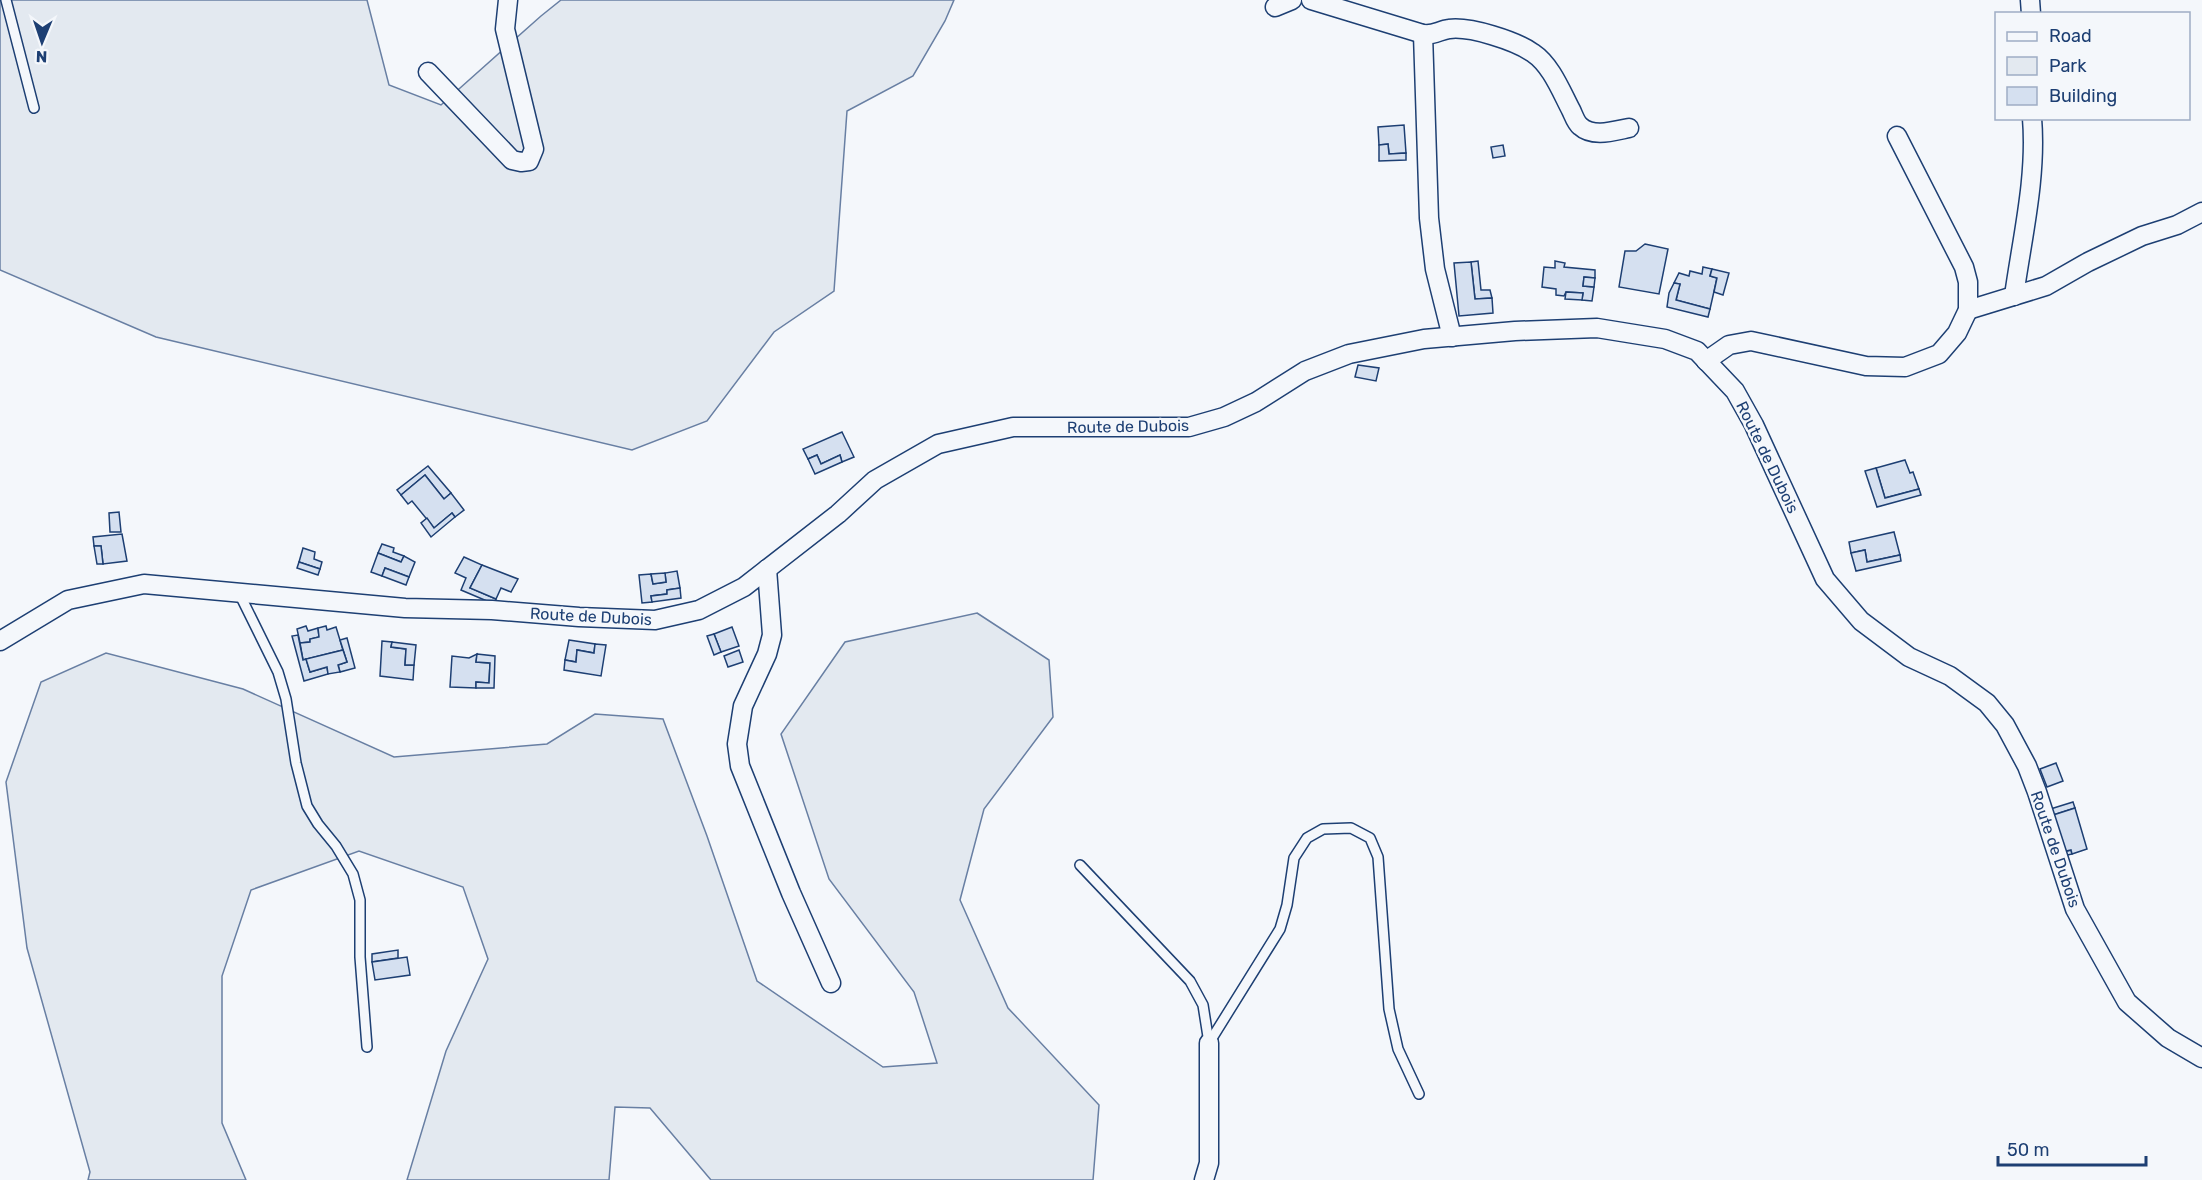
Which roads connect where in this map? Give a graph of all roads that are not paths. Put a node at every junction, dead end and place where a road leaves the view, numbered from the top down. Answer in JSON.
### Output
{"nodes":[{"id":1,"x":6,"y":0,"type":"edge"},
{"id":2,"x":508,"y":0,"type":"edge"},
{"id":3,"x":1311,"y":0,"type":"edge"},
{"id":4,"x":1423,"y":34,"type":"junction"},
{"id":5,"x":428,"y":72,"type":"dead end"},
{"id":6,"x":34,"y":108,"type":"dead end"},
{"id":7,"x":2032,"y":120,"type":"edge"},
{"id":8,"x":1629,"y":128,"type":"dead end"},
{"id":9,"x":1897,"y":136,"type":"dead end"},
{"id":10,"x":2202,"y":212,"type":"edge"},
{"id":11,"x":2014,"y":296,"type":"junction"},
{"id":12,"x":1968,"y":310,"type":"junction"},
{"id":13,"x":1452,"y":337,"type":"junction"},
{"id":14,"x":1706,"y":361,"type":"junction"},
{"id":15,"x":767,"y":569,"type":"junction"},
{"id":16,"x":238,"y":593,"type":"junction"},
{"id":17,"x":0,"y":641,"type":"edge"},
{"id":18,"x":1080,"y":865,"type":"dead end"},
{"id":19,"x":831,"y":983,"type":"dead end"},
{"id":20,"x":1209,"y":1043,"type":"junction"},
{"id":21,"x":367,"y":1047,"type":"dead end"},
{"id":22,"x":2202,"y":1059,"type":"edge"},
{"id":23,"x":1419,"y":1094,"type":"dead end"},
{"id":24,"x":1204,"y":1180,"type":"edge"}],
"edges":[{"from":1,"to":6,"type":"lane"},
{"from":2,"to":5,"type":"street"},
{"from":3,"to":4,"type":"street"},
{"from":4,"to":8,"type":"street"},
{"from":4,"to":13,"type":"street"},
{"from":7,"to":11,"type":"street"},
{"from":9,"to":12,"type":"street"},
{"from":10,"to":11,"type":"street"},
{"from":11,"to":12,"type":"street"},
{"from":12,"to":14,"type":"street"},
{"from":13,"to":14,"type":"street","name":"Route de Dubois"},
{"from":13,"to":15,"type":"street","name":"Route de Dubois"},
{"from":14,"to":22,"type":"street","name":"Route de Dubois"},
{"from":15,"to":16,"type":"street","name":"Route de Dubois"},
{"from":15,"to":19,"type":"street"},
{"from":16,"to":17,"type":"street","name":"Route de Dubois"},
{"from":16,"to":21,"type":"lane"},
{"from":18,"to":20,"type":"lane"},
{"from":20,"to":23,"type":"lane"},
{"from":20,"to":24,"type":"street"}]}
